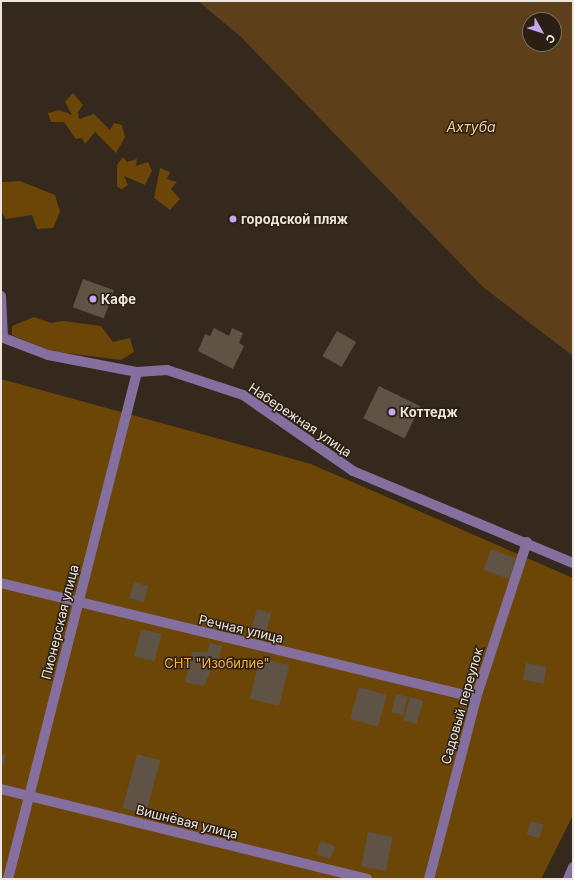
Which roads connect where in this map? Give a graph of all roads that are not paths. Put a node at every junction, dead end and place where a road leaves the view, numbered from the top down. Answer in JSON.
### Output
{"nodes":[{"id":1,"x":1,"y":296,"type":"edge"},
{"id":2,"x":2,"y":338,"type":"edge"},
{"id":3,"x":137,"y":372,"type":"junction"},
{"id":4,"x":526,"y":542,"type":"junction"},
{"id":5,"x":573,"y":563,"type":"edge"},
{"id":6,"x":1,"y":584,"type":"edge"},
{"id":7,"x":78,"y":604,"type":"junction"},
{"id":8,"x":476,"y":698,"type":"junction"},
{"id":9,"x":1,"y":789,"type":"edge"},
{"id":10,"x":29,"y":796,"type":"junction"},
{"id":11,"x":573,"y":867,"type":"edge"},
{"id":12,"x":344,"y":876,"type":"edge"},
{"id":13,"x":8,"y":879,"type":"edge"},
{"id":14,"x":367,"y":879,"type":"edge"},
{"id":15,"x":429,"y":879,"type":"edge"},
{"id":16,"x":568,"y":879,"type":"edge"}],
"edges":[{"from":1,"to":2,"type":"street"},
{"from":2,"to":3,"type":"street","name":"Набережная улица"},
{"from":3,"to":4,"type":"street","name":"Набережная улица"},
{"from":3,"to":7,"type":"street","name":"Пионерская улица"},
{"from":4,"to":5,"type":"street","name":"Набережная улица"},
{"from":4,"to":8,"type":"street","name":"Садовый переулок"},
{"from":6,"to":7,"type":"street","name":"Речная улица"},
{"from":7,"to":8,"type":"street","name":"Речная улица"},
{"from":7,"to":10,"type":"street","name":"Пионерская улица"},
{"from":8,"to":15,"type":"street","name":"Садовый переулок"},
{"from":9,"to":10,"type":"street","name":"Вишнёвая улица"},
{"from":10,"to":12,"type":"street","name":"Вишнёвая улица"},
{"from":10,"to":13,"type":"street","name":"Пионерская улица"},
{"from":11,"to":16,"type":"street"},
{"from":12,"to":14,"type":"street","name":"Вишнёвая улица"}]}
